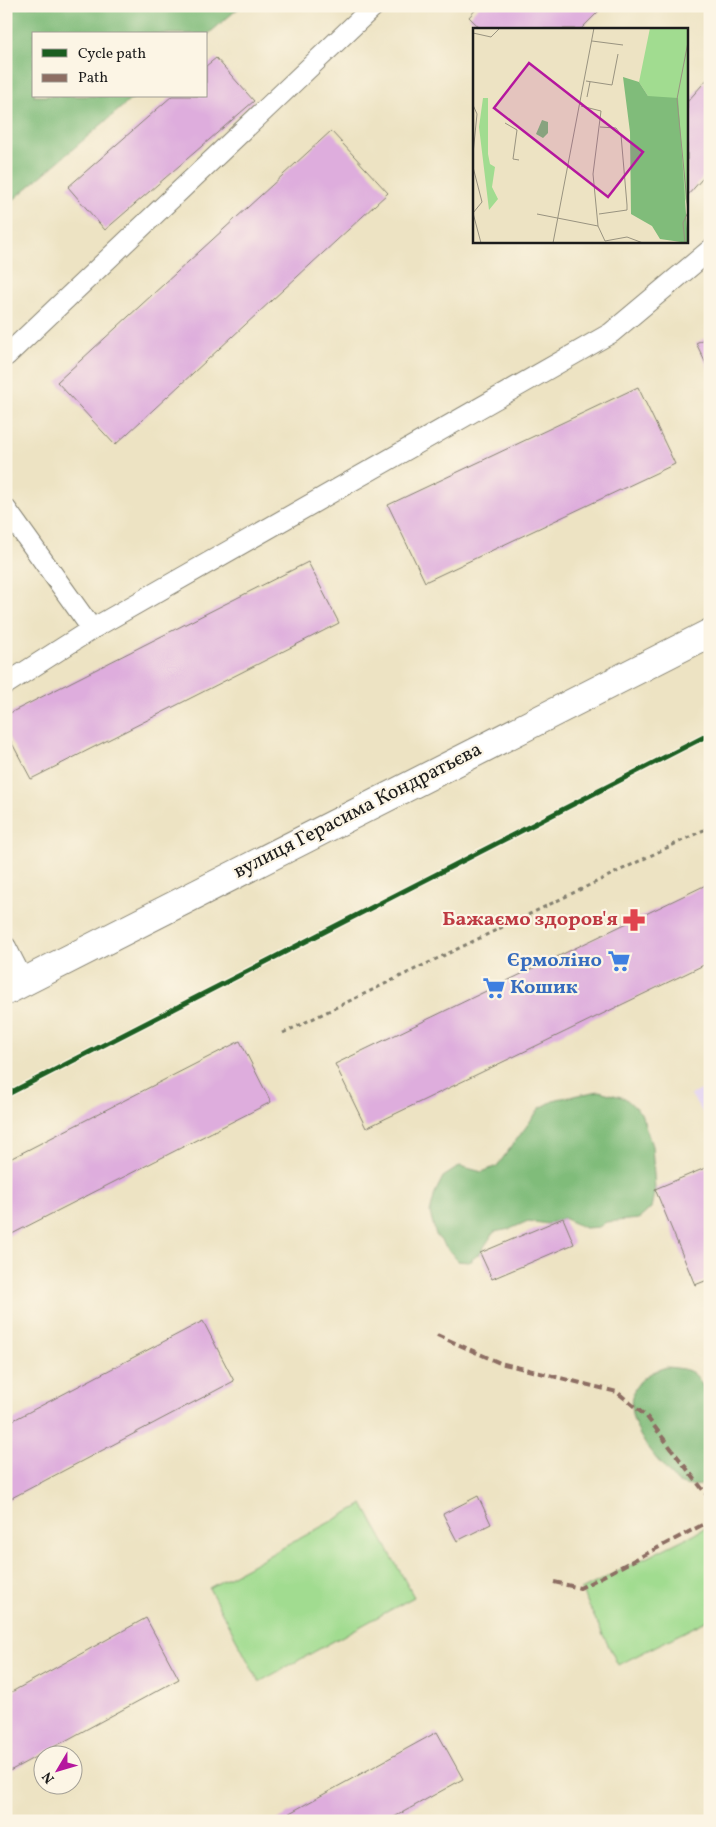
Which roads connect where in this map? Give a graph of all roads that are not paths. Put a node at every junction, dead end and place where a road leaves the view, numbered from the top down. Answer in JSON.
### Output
{"nodes":[{"id":1,"x":374,"y":6,"type":"edge"},
{"id":2,"x":710,"y":250,"type":"edge"},
{"id":3,"x":6,"y":356,"type":"edge"},
{"id":4,"x":6,"y":509,"type":"edge"},
{"id":5,"x":92,"y":629,"type":"junction"},
{"id":6,"x":710,"y":633,"type":"edge"},
{"id":7,"x":6,"y":684,"type":"edge"},
{"id":8,"x":6,"y":947,"type":"edge"},
{"id":9,"x":15,"y":986,"type":"edge"}],
"edges":[{"from":1,"to":3,"type":"lane"},
{"from":2,"to":5,"type":"lane"},
{"from":4,"to":5,"type":"lane"},
{"from":5,"to":7,"type":"lane"},
{"from":6,"to":9,"type":"main road","name":"вулиця Герасима Кондратьєва"},
{"from":8,"to":9,"type":"lane"}]}
